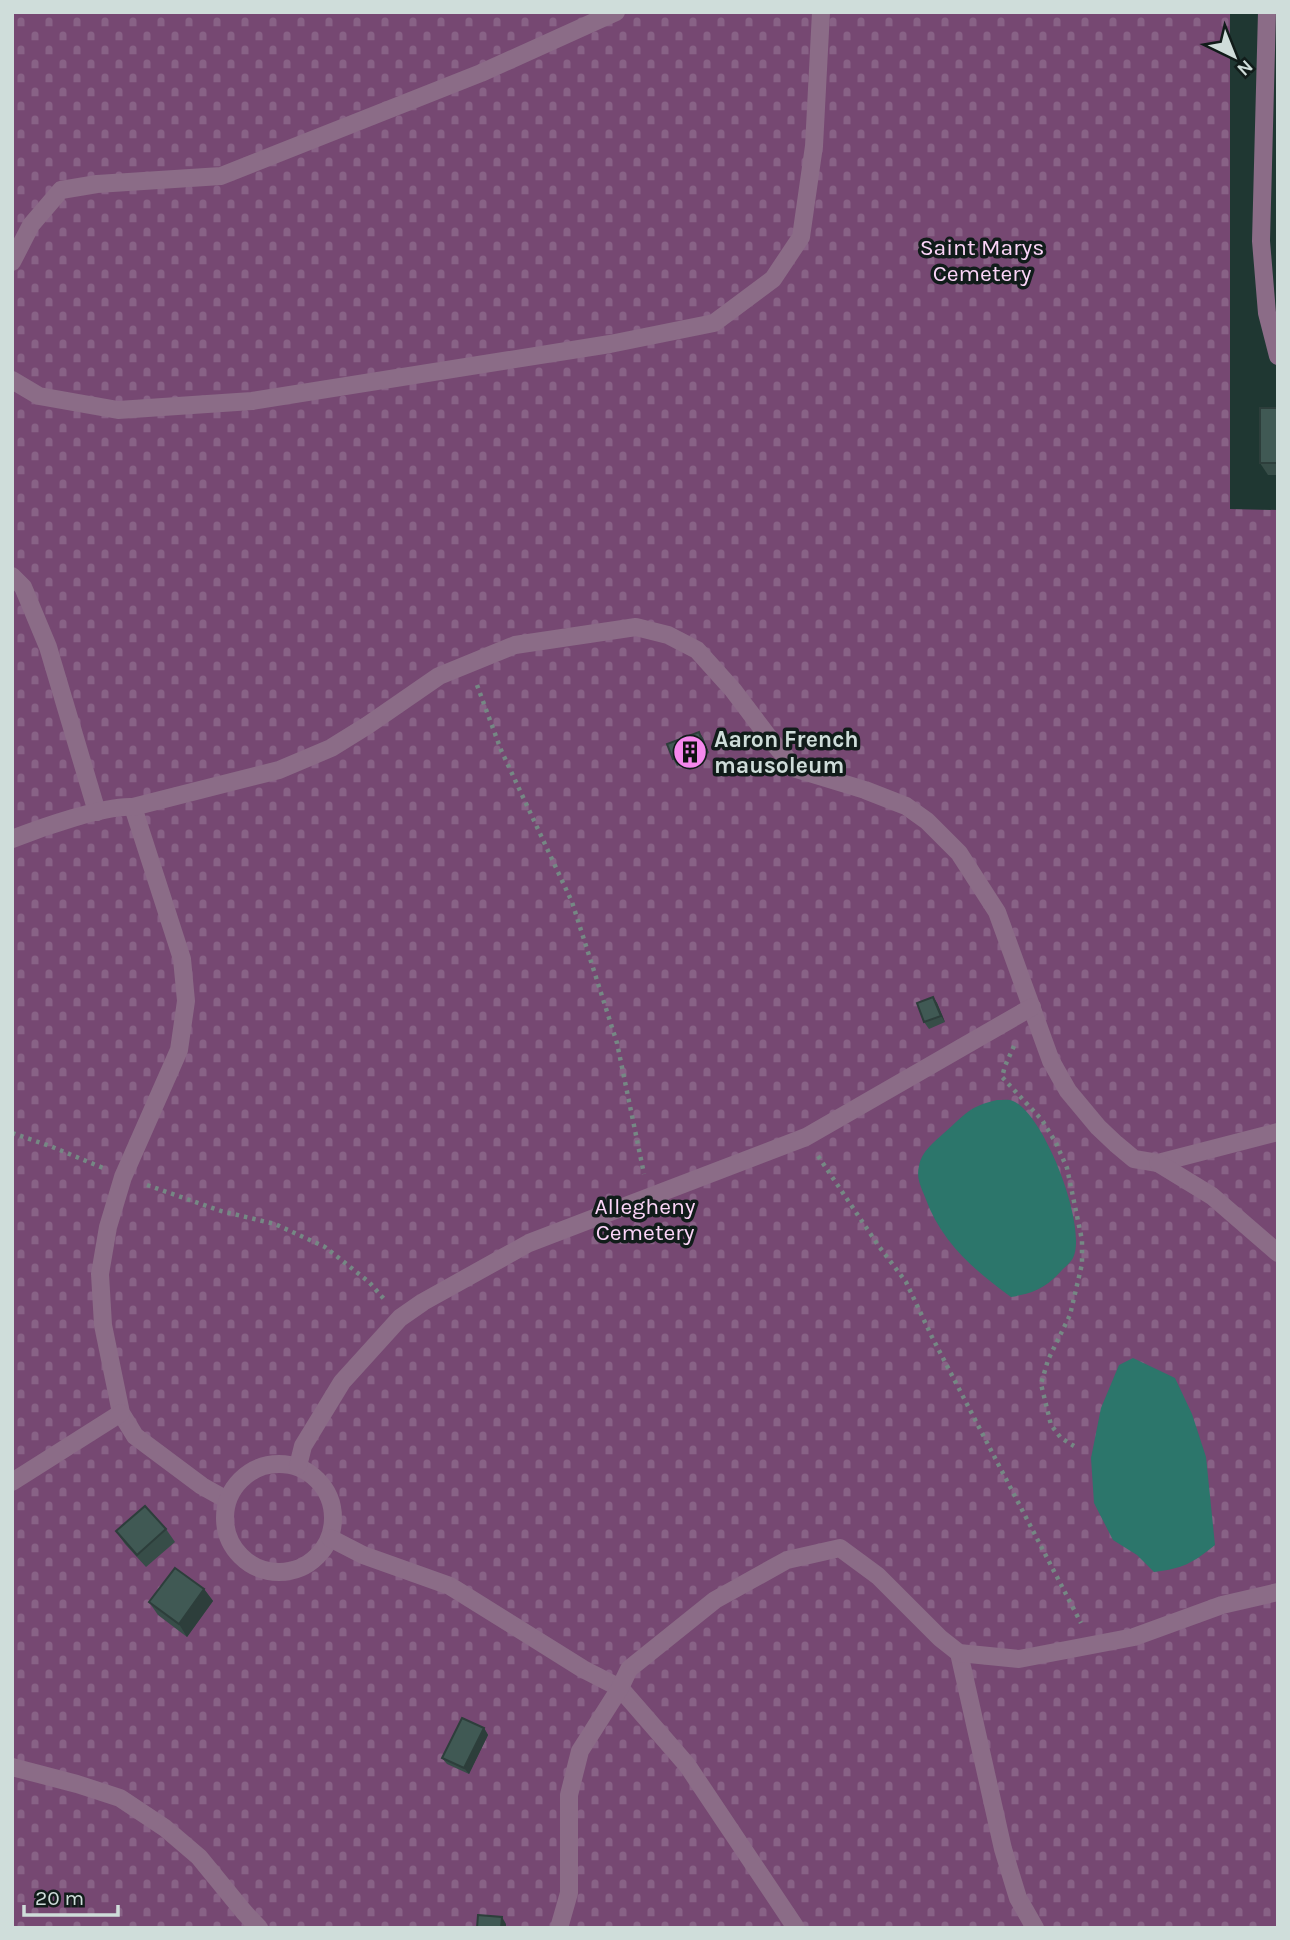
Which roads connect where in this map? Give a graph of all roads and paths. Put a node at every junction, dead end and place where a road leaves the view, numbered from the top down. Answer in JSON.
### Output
{"nodes":[{"id":1,"x":616,"y":12,"type":"edge"},
{"id":2,"x":821,"y":12,"type":"edge"},
{"id":3,"x":1267,"y":12,"type":"edge"},
{"id":4,"x":12,"y":262,"type":"edge"},
{"id":5,"x":1278,"y":356,"type":"edge"},
{"id":6,"x":12,"y":380,"type":"edge"},
{"id":7,"x":12,"y":576,"type":"edge"},
{"id":8,"x":469,"y":664,"type":"junction"},
{"id":9,"x":133,"y":807,"type":"junction"},
{"id":10,"x":97,"y":812,"type":"junction"},
{"id":11,"x":12,"y":839,"type":"edge"},
{"id":12,"x":1032,"y":1007,"type":"junction"},
{"id":13,"x":1278,"y":1132,"type":"edge"},
{"id":14,"x":12,"y":1133,"type":"edge"},
{"id":15,"x":806,"y":1137,"type":"junction"},
{"id":16,"x":1158,"y":1163,"type":"junction"},
{"id":17,"x":123,"y":1177,"type":"junction"},
{"id":18,"x":649,"y":1198,"type":"junction"},
{"id":19,"x":1278,"y":1253,"type":"edge"},
{"id":20,"x":400,"y":1318,"type":"junction"},
{"id":21,"x":121,"y":1413,"type":"junction"},
{"id":22,"x":1074,"y":1446,"type":"dead end"},
{"id":23,"x":298,"y":1466,"type":"junction"},
{"id":24,"x":12,"y":1482,"type":"edge"},
{"id":25,"x":227,"y":1500,"type":"junction"},
{"id":26,"x":330,"y":1538,"type":"junction"},
{"id":27,"x":1278,"y":1592,"type":"edge"},
{"id":28,"x":1093,"y":1645,"type":"junction"},
{"id":29,"x":959,"y":1653,"type":"junction"},
{"id":30,"x":620,"y":1688,"type":"junction"},
{"id":31,"x":12,"y":1767,"type":"edge"},
{"id":32,"x":259,"y":1928,"type":"edge"},
{"id":33,"x":559,"y":1928,"type":"edge"},
{"id":34,"x":796,"y":1928,"type":"edge"},
{"id":35,"x":1035,"y":1928,"type":"edge"}],
"edges":[{"from":1,"to":4,"type":"street"},
{"from":2,"to":6,"type":"street"},
{"from":3,"to":5,"type":"street"},
{"from":7,"to":10,"type":"street"},
{"from":8,"to":9,"type":"street"},
{"from":8,"to":12,"type":"street"},
{"from":8,"to":18,"type":"path"},
{"from":9,"to":10,"type":"street"},
{"from":9,"to":17,"type":"street"},
{"from":10,"to":11,"type":"street"},
{"from":12,"to":15,"type":"street"},
{"from":12,"to":16,"type":"street"},
{"from":12,"to":22,"type":"path"},
{"from":13,"to":16,"type":"street"},
{"from":14,"to":17,"type":"path"},
{"from":15,"to":18,"type":"street"},
{"from":15,"to":28,"type":"path"},
{"from":16,"to":19,"type":"street"},
{"from":17,"to":20,"type":"path"},
{"from":17,"to":21,"type":"street"},
{"from":18,"to":20,"type":"street"},
{"from":20,"to":23,"type":"street"},
{"from":21,"to":24,"type":"street"},
{"from":21,"to":25,"type":"street"},
{"from":23,"to":25,"type":"street"},
{"from":23,"to":26,"type":"street"},
{"from":25,"to":26,"type":"street"},
{"from":26,"to":30,"type":"street"},
{"from":27,"to":28,"type":"street"},
{"from":28,"to":29,"type":"street"},
{"from":29,"to":30,"type":"street"},
{"from":29,"to":35,"type":"street"},
{"from":30,"to":33,"type":"street"},
{"from":30,"to":34,"type":"street"},
{"from":31,"to":32,"type":"street"}]}
